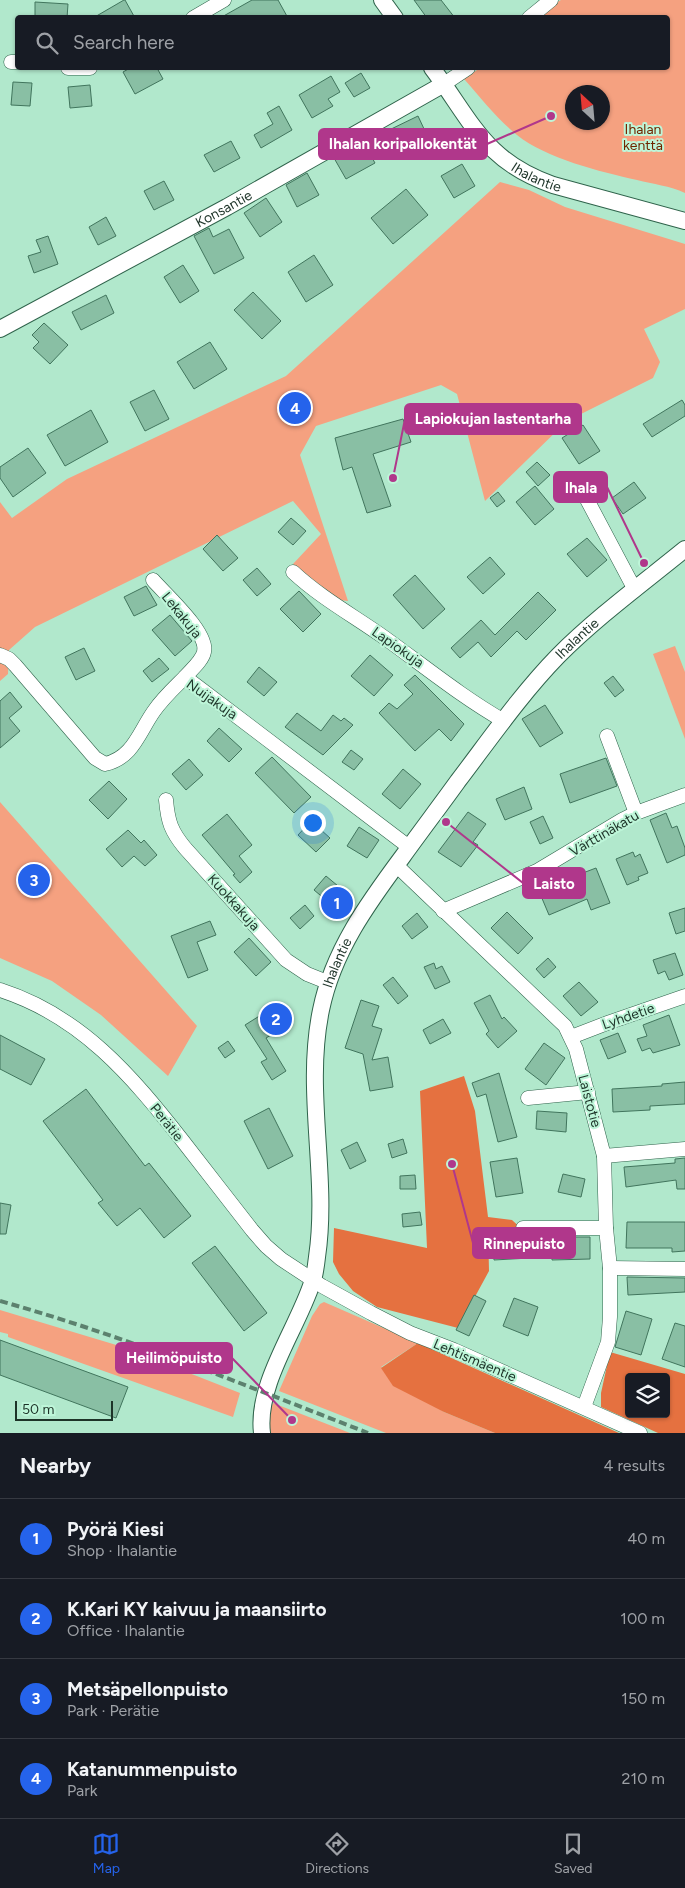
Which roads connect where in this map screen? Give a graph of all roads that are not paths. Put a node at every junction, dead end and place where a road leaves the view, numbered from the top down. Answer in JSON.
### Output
{"nodes":[{"id":1,"x":224,"y":0,"type":"edge"},
{"id":2,"x":382,"y":0,"type":"edge"},
{"id":3,"x":551,"y":0,"type":"edge"},
{"id":4,"x":198,"y":15,"type":"edge"},
{"id":5,"x":393,"y":15,"type":"edge"},
{"id":6,"x":533,"y":15,"type":"edge"},
{"id":7,"x":434,"y":70,"type":"edge"},
{"id":8,"x":465,"y":70,"type":"edge"},
{"id":9,"x":444,"y":84,"type":"junction"},
{"id":10,"x":685,"y":222,"type":"edge"},
{"id":11,"x":0,"y":329,"type":"edge"},
{"id":12,"x":583,"y":492,"type":"dead end"},
{"id":13,"x":685,"y":549,"type":"edge"},
{"id":14,"x":292,"y":572,"type":"dead end"},
{"id":15,"x":153,"y":580,"type":"dead end"},
{"id":16,"x":635,"y":590,"type":"junction"},
{"id":17,"x":0,"y":655,"type":"edge"},
{"id":18,"x":185,"y":677,"type":"junction"},
{"id":19,"x":504,"y":721,"type":"junction"},
{"id":20,"x":607,"y":736,"type":"dead end"},
{"id":21,"x":685,"y":795,"type":"edge"},
{"id":22,"x":166,"y":800,"type":"dead end"},
{"id":23,"x":636,"y":813,"type":"junction"},
{"id":24,"x":409,"y":847,"type":"junction"},
{"id":25,"x":396,"y":865,"type":"junction"},
{"id":26,"x":443,"y":911,"type":"junction"},
{"id":27,"x":327,"y":982,"type":"junction"},
{"id":28,"x":0,"y":990,"type":"edge"},
{"id":29,"x":685,"y":996,"type":"edge"},
{"id":30,"x":571,"y":1037,"type":"junction"},
{"id":31,"x":588,"y":1092,"type":"junction"},
{"id":32,"x":528,"y":1098,"type":"dead end"},
{"id":33,"x":685,"y":1149,"type":"edge"},
{"id":34,"x":604,"y":1156,"type":"junction"},
{"id":35,"x":523,"y":1228,"type":"dead end"},
{"id":36,"x":606,"y":1228,"type":"junction"},
{"id":37,"x":610,"y":1268,"type":"junction"},
{"id":38,"x":685,"y":1269,"type":"edge"},
{"id":39,"x":313,"y":1281,"type":"junction"},
{"id":40,"x":584,"y":1407,"type":"junction"},
{"id":41,"x":262,"y":1433,"type":"edge"},
{"id":42,"x":640,"y":1433,"type":"edge"}],
"edges":[{"from":1,"to":4,"type":"street"},
{"from":2,"to":5,"type":"street"},
{"from":3,"to":6,"type":"street"},
{"from":7,"to":9,"type":"street","name":"Ihalantie"},
{"from":8,"to":9,"type":"street"},
{"from":9,"to":10,"type":"street","name":"Ihalantie"},
{"from":9,"to":11,"type":"street","name":"Konsantie"},
{"from":12,"to":16,"type":"street"},
{"from":13,"to":16,"type":"street","name":"Ihalantie"},
{"from":14,"to":19,"type":"street","name":"Lapiokuja"},
{"from":15,"to":18,"type":"street","name":"Lekakuja"},
{"from":16,"to":19,"type":"street","name":"Ihalantie"},
{"from":17,"to":18,"type":"street","name":"Nuijakuja"},
{"from":18,"to":24,"type":"street","name":"Nuijakuja"},
{"from":19,"to":24,"type":"street","name":"Ihalantie"},
{"from":20,"to":23,"type":"street"},
{"from":21,"to":23,"type":"street","name":"Värttinäkatu"},
{"from":22,"to":27,"type":"street","name":"Kuokkakuja"},
{"from":23,"to":26,"type":"street","name":"Värttinäkatu"},
{"from":24,"to":25,"type":"street","name":"Ihalantie"},
{"from":25,"to":26,"type":"street","name":"Laistotie"},
{"from":25,"to":27,"type":"street","name":"Ihalantie"},
{"from":26,"to":30,"type":"street","name":"Laistotie"},
{"from":27,"to":39,"type":"street","name":"Ihalantie"},
{"from":28,"to":39,"type":"street","name":"Perätie"},
{"from":29,"to":30,"type":"street","name":"Lyhdetie"},
{"from":30,"to":31,"type":"street","name":"Laistotie"},
{"from":31,"to":32,"type":"street"},
{"from":31,"to":34,"type":"street","name":"Laistotie"},
{"from":33,"to":34,"type":"street"},
{"from":34,"to":36,"type":"street","name":"Laistotie"},
{"from":35,"to":36,"type":"street"},
{"from":36,"to":37,"type":"street","name":"Laistotie"},
{"from":37,"to":38,"type":"street"},
{"from":37,"to":40,"type":"street","name":"Laistotie"},
{"from":39,"to":40,"type":"street","name":"Lehtismäentie"},
{"from":39,"to":41,"type":"street","name":"Ihalantie"},
{"from":40,"to":42,"type":"street","name":"Lehtismäentie"}]}
